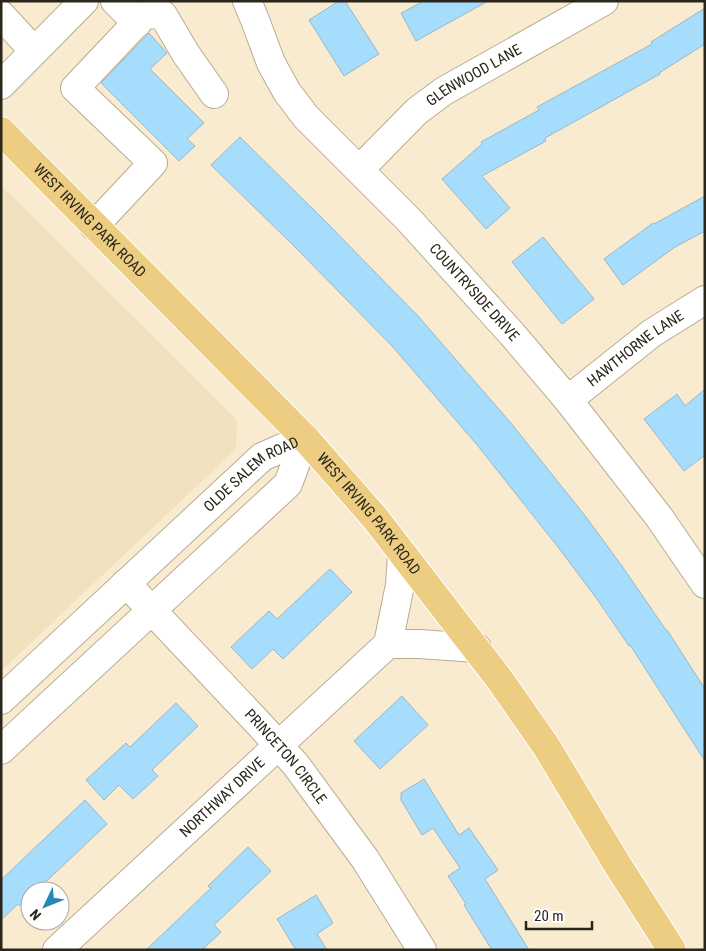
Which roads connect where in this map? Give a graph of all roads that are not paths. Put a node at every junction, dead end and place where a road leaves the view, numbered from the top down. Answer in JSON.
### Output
{"nodes":[{"id":1,"x":84,"y":1,"type":"edge"},
{"id":2,"x":116,"y":1,"type":"edge"},
{"id":3,"x":247,"y":1,"type":"edge"},
{"id":4,"x":604,"y":1,"type":"edge"},
{"id":5,"x":1,"y":15,"type":"edge"},
{"id":6,"x":137,"y":22,"type":"junction"},
{"id":7,"x":34,"y":51,"type":"junction"},
{"id":8,"x":1,"y":84,"type":"edge"},
{"id":9,"x":214,"y":94,"type":"dead end"},
{"id":10,"x":1,"y":130,"type":"edge"},
{"id":11,"x":358,"y":170,"type":"junction"},
{"id":12,"x":94,"y":226,"type":"junction"},
{"id":13,"x":705,"y":300,"type":"edge"},
{"id":14,"x":568,"y":400,"type":"junction"},
{"id":15,"x":305,"y":438,"type":"junction"},
{"id":16,"x":402,"y":554,"type":"junction"},
{"id":17,"x":126,"y":584,"type":"junction"},
{"id":18,"x":705,"y":584,"type":"edge"},
{"id":19,"x":152,"y":610,"type":"junction"},
{"id":20,"x":388,"y":644,"type":"junction"},
{"id":21,"x":476,"y":648,"type":"junction"},
{"id":22,"x":1,"y":700,"type":"edge"},
{"id":23,"x":6,"y":736,"type":"edge"},
{"id":24,"x":278,"y":744,"type":"junction"},
{"id":25,"x":57,"y":950,"type":"edge"},
{"id":26,"x":422,"y":950,"type":"edge"},
{"id":27,"x":672,"y":950,"type":"edge"}],
"edges":[{"from":1,"to":7,"type":"street"},
{"from":2,"to":6,"type":"street"},
{"from":3,"to":11,"type":"street","name":"COUNTRYSIDE DRIVE"},
{"from":4,"to":11,"type":"street","name":"GLENWOOD LANE"},
{"from":5,"to":7,"type":"street"},
{"from":6,"to":9,"type":"street"},
{"from":6,"to":12,"type":"street"},
{"from":7,"to":8,"type":"street"},
{"from":10,"to":12,"type":"main road","name":"WEST IRVING PARK ROAD"},
{"from":11,"to":14,"type":"street","name":"COUNTRYSIDE DRIVE"},
{"from":12,"to":15,"type":"main road","name":"WEST IRVING PARK ROAD"},
{"from":13,"to":14,"type":"street","name":"HAWTHORNE LANE"},
{"from":14,"to":18,"type":"street","name":"COUNTRYSIDE DRIVE"},
{"from":15,"to":16,"type":"main road","name":"WEST IRVING PARK ROAD"},
{"from":15,"to":17,"type":"street","name":"OLDE SALEM ROAD"},
{"from":15,"to":19,"type":"street","name":"OLDE SALEM ROAD"},
{"from":16,"to":20,"type":"street"},
{"from":16,"to":21,"type":"main road","name":"WEST IRVING PARK ROAD"},
{"from":17,"to":19,"type":"street","name":"PRINCETON CIRCLE"},
{"from":17,"to":22,"type":"street","name":"OLDE SALEM ROAD"},
{"from":19,"to":23,"type":"street","name":"OLDE SALEM ROAD"},
{"from":19,"to":24,"type":"street","name":"PRINCETON CIRCLE"},
{"from":20,"to":21,"type":"street"},
{"from":20,"to":24,"type":"street","name":"NORTHWAY DRIVE"},
{"from":21,"to":27,"type":"main road","name":"WEST IRVING PARK ROAD"},
{"from":24,"to":25,"type":"street","name":"NORTHWAY DRIVE"},
{"from":24,"to":26,"type":"street","name":"PRINCETON CIRCLE"}]}
